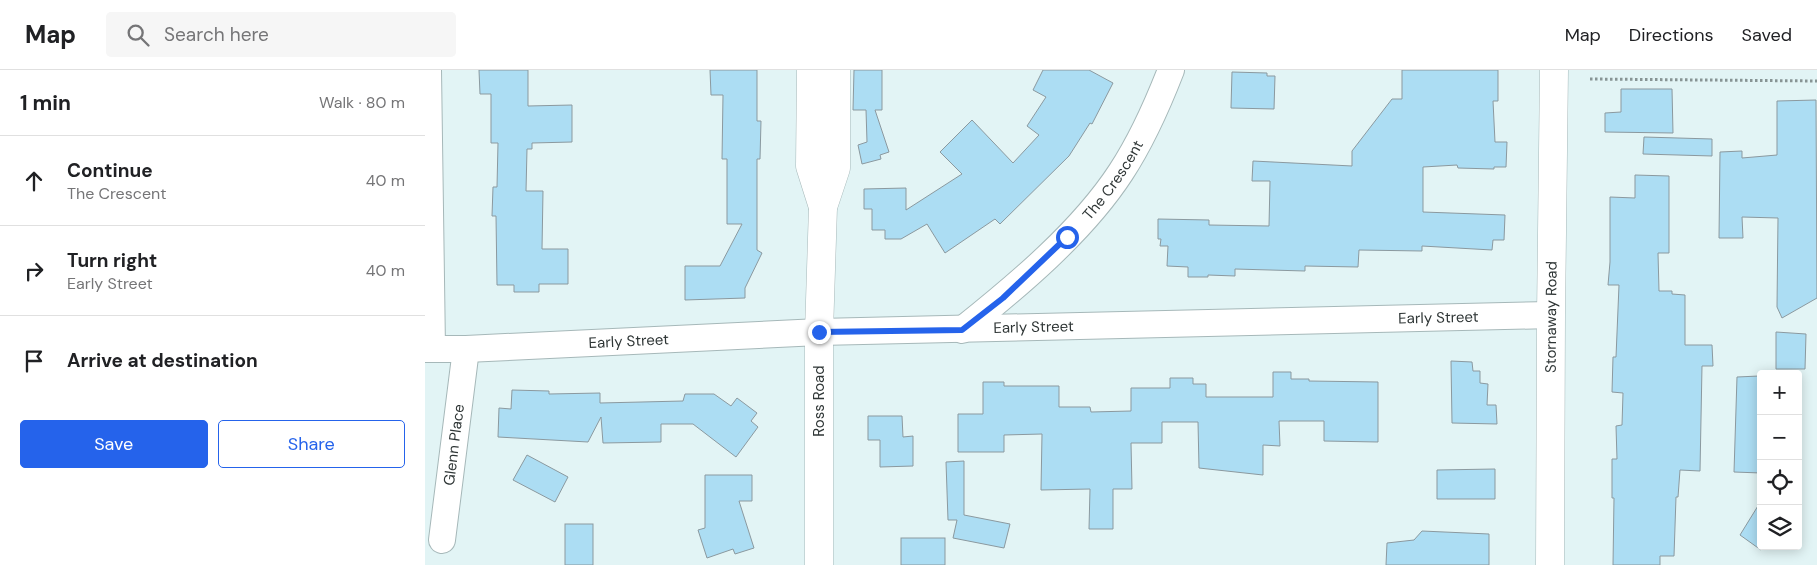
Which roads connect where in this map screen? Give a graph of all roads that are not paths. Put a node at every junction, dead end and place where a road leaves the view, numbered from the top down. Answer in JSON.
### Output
{"nodes":[{"id":1,"x":428,"y":70,"type":"edge"},
{"id":2,"x":811,"y":70,"type":"edge"},
{"id":3,"x":836,"y":70,"type":"edge"},
{"id":4,"x":1171,"y":70,"type":"edge"},
{"id":5,"x":1554,"y":70,"type":"edge"},
{"id":6,"x":823,"y":207,"type":"junction"},
{"id":7,"x":1551,"y":315,"type":"junction"},
{"id":8,"x":962,"y":330,"type":"junction"},
{"id":9,"x":819,"y":332,"type":"junction"},
{"id":10,"x":428,"y":349,"type":"edge"},
{"id":11,"x":466,"y":349,"type":"junction"},
{"id":12,"x":441,"y":540,"type":"dead end"},
{"id":13,"x":819,"y":565,"type":"edge"},
{"id":14,"x":1550,"y":565,"type":"edge"}],
"edges":[{"from":1,"to":10,"type":"street"},
{"from":2,"to":6,"type":"street","name":"Ross Road"},
{"from":3,"to":6,"type":"street","name":"Ross Road"},
{"from":4,"to":8,"type":"street","name":"The Crescent"},
{"from":5,"to":7,"type":"street","name":"Stornaway Road"},
{"from":6,"to":9,"type":"street","name":"Ross Road"},
{"from":7,"to":8,"type":"street","name":"Early Street"},
{"from":7,"to":14,"type":"street","name":"Stornaway Road"},
{"from":8,"to":9,"type":"street","name":"Early Street"},
{"from":9,"to":11,"type":"street","name":"Early Street"},
{"from":9,"to":13,"type":"street","name":"Ross Road"},
{"from":10,"to":11,"type":"street","name":"Early Street"},
{"from":11,"to":12,"type":"street","name":"Glenn Place"}]}
